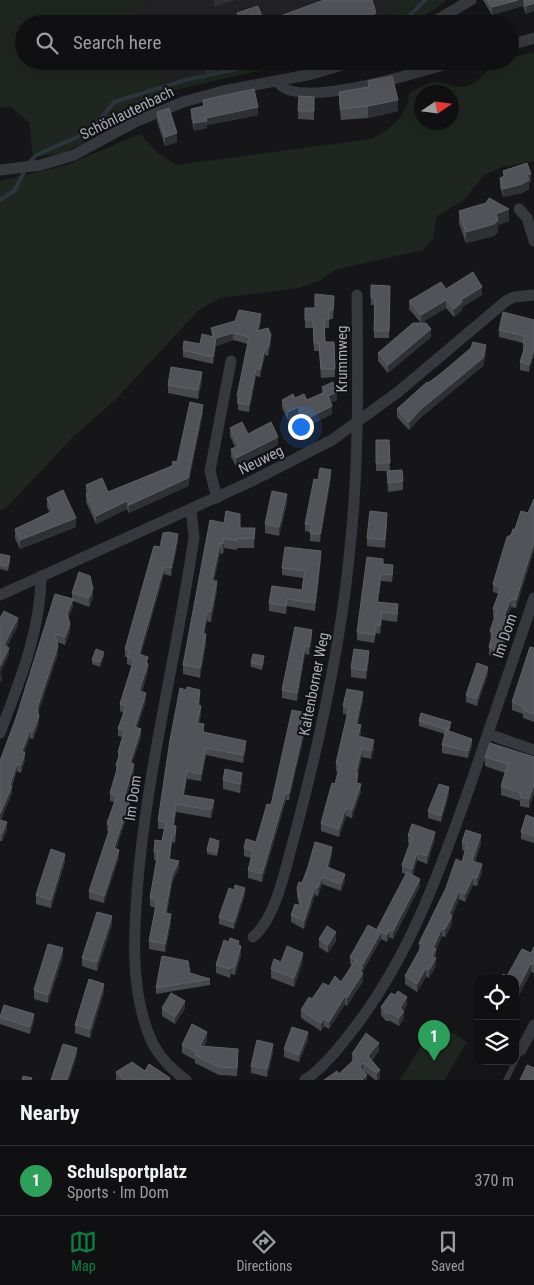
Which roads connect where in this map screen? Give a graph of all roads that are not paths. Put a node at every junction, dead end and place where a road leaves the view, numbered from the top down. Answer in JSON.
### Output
{"nodes":[{"id":1,"x":471,"y":0,"type":"edge"},
{"id":2,"x":445,"y":15,"type":"edge"},
{"id":3,"x":534,"y":38,"type":"edge"},
{"id":4,"x":519,"y":42,"type":"edge"},
{"id":5,"x":322,"y":70,"type":"edge"},
{"id":6,"x":424,"y":70,"type":"edge"},
{"id":7,"x":278,"y":82,"type":"junction"},
{"id":8,"x":0,"y":170,"type":"edge"},
{"id":9,"x":519,"y":209,"type":"dead end"},
{"id":10,"x":534,"y":241,"type":"edge"},
{"id":11,"x":357,"y":295,"type":"dead end"},
{"id":12,"x":534,"y":296,"type":"edge"},
{"id":13,"x":231,"y":362,"type":"dead end"},
{"id":14,"x":357,"y":424,"type":"junction"},
{"id":15,"x":217,"y":498,"type":"junction"},
{"id":16,"x":191,"y":509,"type":"junction"},
{"id":17,"x":41,"y":576,"type":"junction"},
{"id":18,"x":0,"y":596,"type":"edge"},
{"id":19,"x":534,"y":598,"type":"edge"},
{"id":20,"x":0,"y":733,"type":"edge"},
{"id":21,"x":488,"y":734,"type":"junction"},
{"id":22,"x":534,"y":750,"type":"edge"},
{"id":23,"x":253,"y":938,"type":"dead end"},
{"id":24,"x":534,"y":1025,"type":"edge"},
{"id":25,"x":521,"y":1050,"type":"joint"},
{"id":26,"x":186,"y":1080,"type":"edge"},
{"id":27,"x":305,"y":1080,"type":"edge"},
{"id":28,"x":506,"y":1080,"type":"edge"}],
"edges":[{"from":1,"to":2,"type":"street"},
{"from":3,"to":4,"type":"street"},
{"from":5,"to":7,"type":"street","name":"Schönlautenbach"},
{"from":6,"to":7,"type":"street"},
{"from":7,"to":8,"type":"street","name":"Schönlautenbach"},
{"from":9,"to":10,"type":"street"},
{"from":11,"to":14,"type":"street","name":"Krummweg"},
{"from":12,"to":14,"type":"street","name":"Neuweg"},
{"from":13,"to":15,"type":"street"},
{"from":14,"to":15,"type":"street","name":"Neuweg"},
{"from":14,"to":23,"type":"street","name":"Kaltenborner Weg"},
{"from":15,"to":16,"type":"street","name":"Neuweg"},
{"from":16,"to":17,"type":"street","name":"Neuweg"},
{"from":16,"to":26,"type":"street","name":"Im Dom"},
{"from":17,"to":18,"type":"street","name":"Neuweg"},
{"from":17,"to":20,"type":"street"},
{"from":19,"to":21,"type":"street","name":"Im Dom"},
{"from":21,"to":22,"type":"street"},
{"from":21,"to":27,"type":"street","name":"Im Dom"},
{"from":24,"to":25,"type":"street"},
{"from":25,"to":28,"type":"lane"}]}
